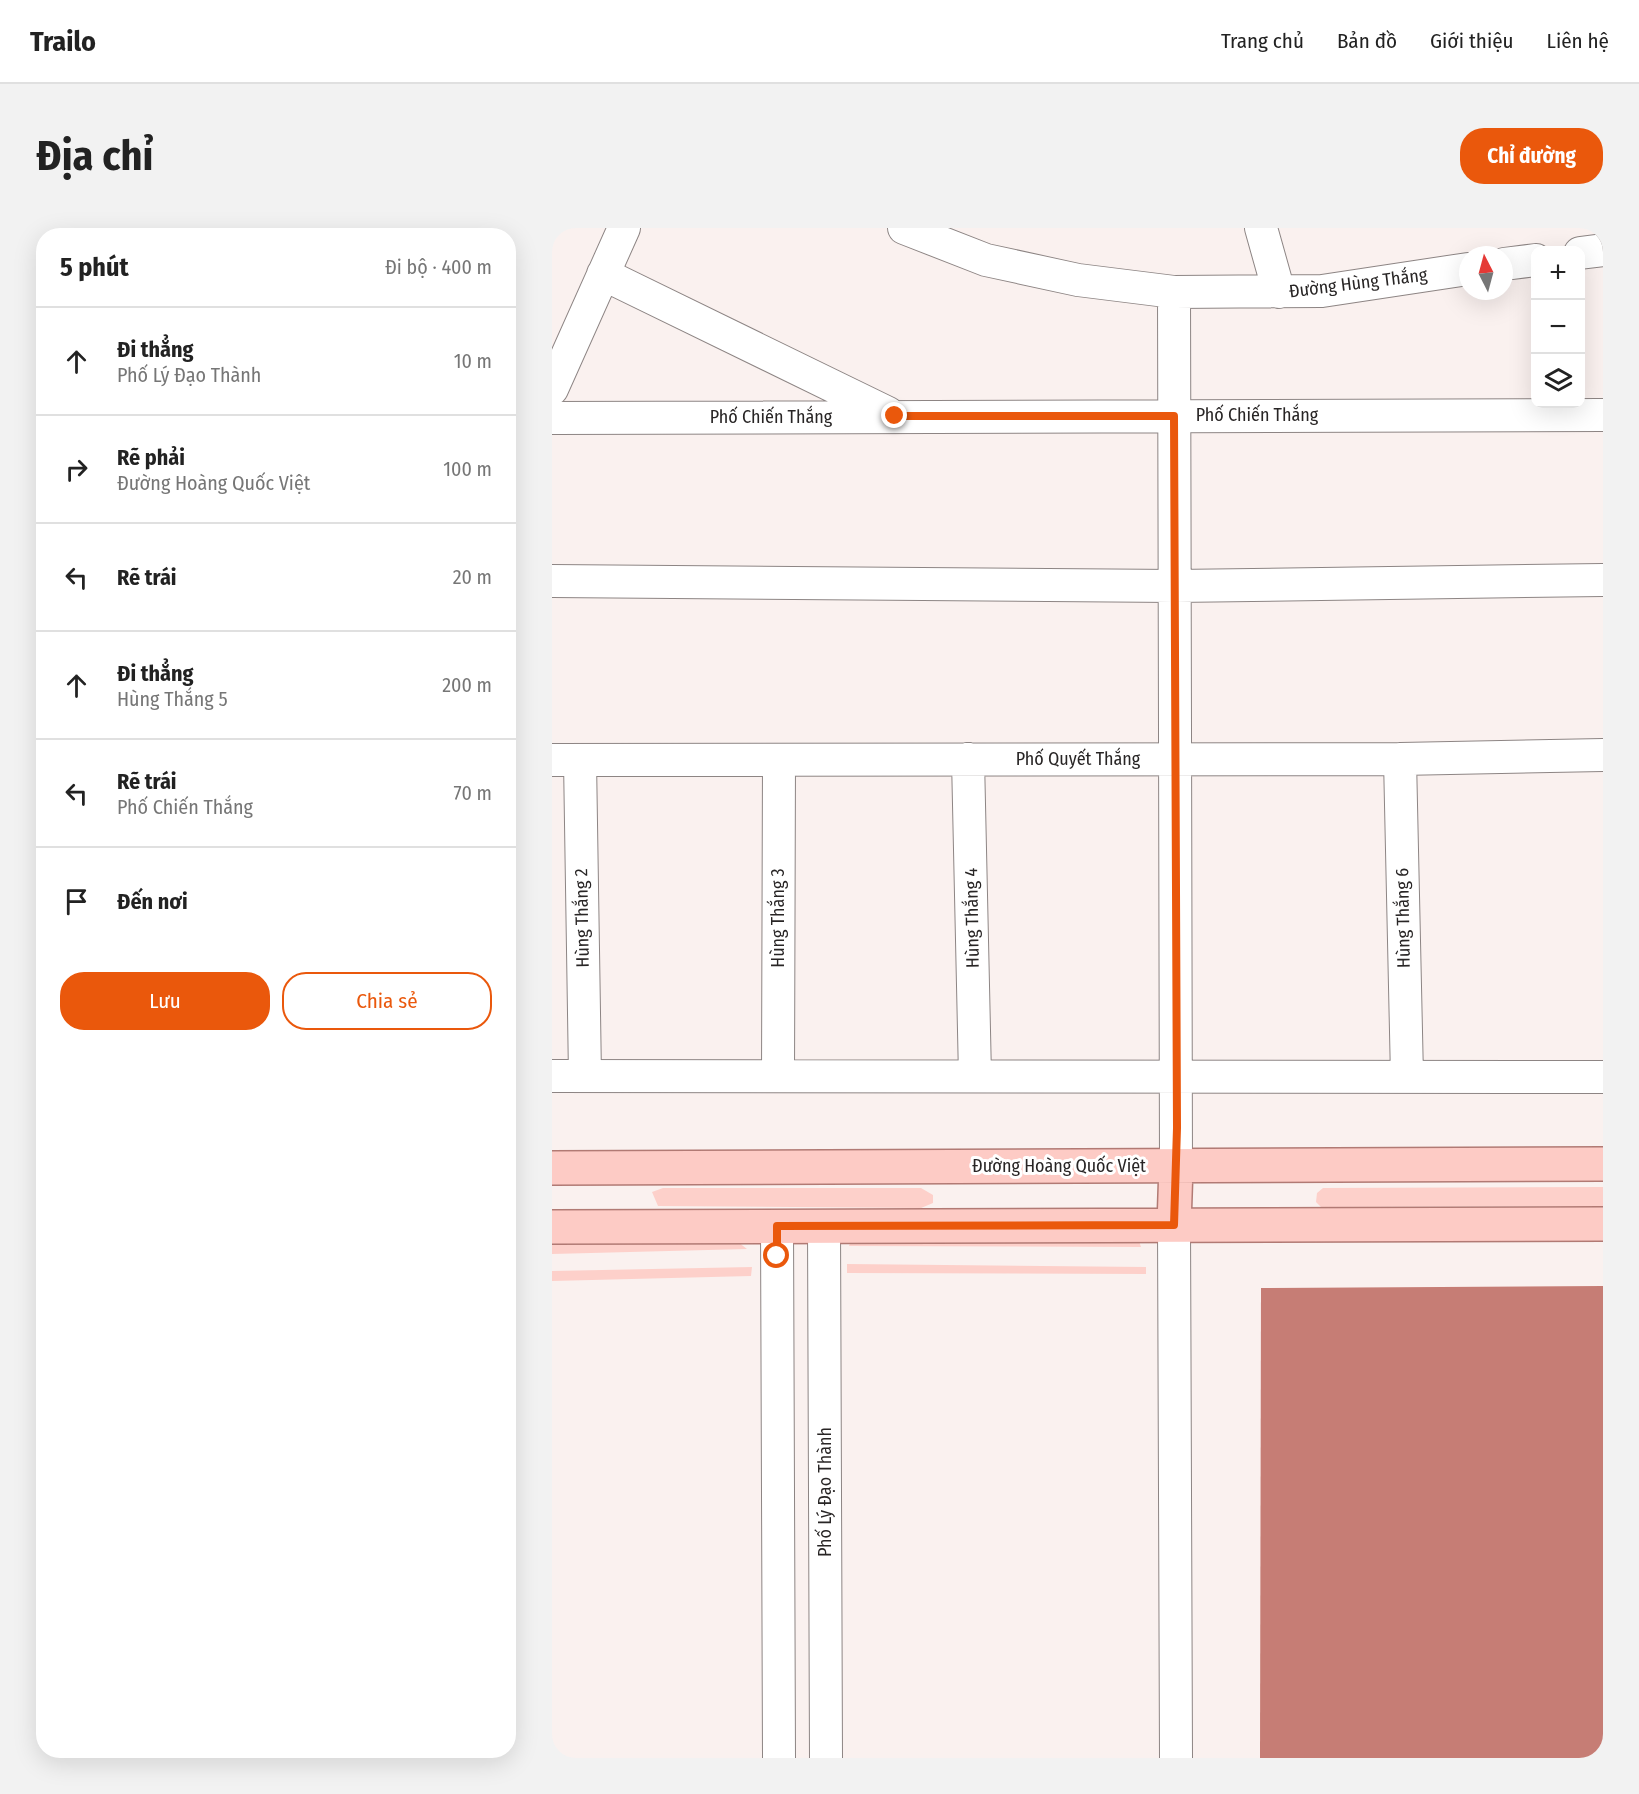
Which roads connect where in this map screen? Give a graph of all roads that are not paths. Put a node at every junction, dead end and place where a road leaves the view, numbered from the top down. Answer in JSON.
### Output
{"nodes":[{"id":1,"x":624,"y":228,"type":"edge"},
{"id":2,"x":904,"y":228,"type":"edge"},
{"id":3,"x":1261,"y":228,"type":"edge"},
{"id":4,"x":937,"y":234,"type":"edge"},
{"id":5,"x":1603,"y":250,"type":"edge"},
{"id":6,"x":1585,"y":252,"type":"edge"},
{"id":7,"x":1531,"y":261,"type":"edge"},
{"id":8,"x":1513,"y":263,"type":"edge"},
{"id":9,"x":1459,"y":271,"type":"edge"},
{"id":10,"x":603,"y":274,"type":"junction"},
{"id":11,"x":1174,"y":292,"type":"junction"},
{"id":12,"x":1279,"y":292,"type":"junction"},
{"id":13,"x":552,"y":389,"type":"edge"},
{"id":14,"x":1603,"y":415,"type":"edge"},
{"id":15,"x":895,"y":416,"type":"junction"},
{"id":16,"x":1174,"y":416,"type":"junction"},
{"id":17,"x":552,"y":418,"type":"edge"},
{"id":18,"x":1603,"y":580,"type":"edge"},
{"id":19,"x":552,"y":581,"type":"edge"},
{"id":20,"x":1175,"y":586,"type":"junction"},
{"id":21,"x":1603,"y":755,"type":"edge"},
{"id":22,"x":968,"y":759,"type":"junction"},
{"id":23,"x":1175,"y":759,"type":"junction"},
{"id":24,"x":1400,"y":759,"type":"junction"},
{"id":25,"x":566,"y":760,"type":"edge"},
{"id":26,"x":779,"y":761,"type":"junction"},
{"id":27,"x":552,"y":1076,"type":"edge"},
{"id":28,"x":585,"y":1076,"type":"junction"},
{"id":29,"x":778,"y":1076,"type":"junction"},
{"id":30,"x":975,"y":1076,"type":"junction"},
{"id":31,"x":1177,"y":1077,"type":"junction"},
{"id":32,"x":1407,"y":1077,"type":"junction"},
{"id":33,"x":1603,"y":1077,"type":"edge"},
{"id":34,"x":1603,"y":1164,"type":"edge"},
{"id":35,"x":1176,"y":1166,"type":"junction"},
{"id":36,"x":552,"y":1168,"type":"edge"},
{"id":37,"x":1603,"y":1224,"type":"edge"},
{"id":38,"x":1174,"y":1225,"type":"junction"},
{"id":39,"x":777,"y":1226,"type":"junction"},
{"id":40,"x":824,"y":1226,"type":"junction"},
{"id":41,"x":552,"y":1227,"type":"edge"},
{"id":42,"x":779,"y":1758,"type":"edge"},
{"id":43,"x":826,"y":1758,"type":"edge"},
{"id":44,"x":1176,"y":1758,"type":"edge"}],
"edges":[{"from":1,"to":10,"type":"street"},
{"from":2,"to":4,"type":"street"},
{"from":3,"to":12,"type":"street","name":"Đường Hùng Thắng"},
{"from":4,"to":11,"type":"street"},
{"from":5,"to":6,"type":"street"},
{"from":7,"to":8,"type":"street"},
{"from":9,"to":12,"type":"street","name":"Đường Hùng Thắng"},
{"from":10,"to":13,"type":"street"},
{"from":10,"to":15,"type":"street"},
{"from":11,"to":12,"type":"street"},
{"from":11,"to":16,"type":"street"},
{"from":14,"to":16,"type":"street","name":"Phố Chiến Thắng"},
{"from":15,"to":16,"type":"street","name":"Phố Chiến Thắng"},
{"from":15,"to":17,"type":"street","name":"Phố Chiến Thắng"},
{"from":16,"to":20,"type":"street"},
{"from":18,"to":20,"type":"street"},
{"from":19,"to":20,"type":"street"},
{"from":20,"to":23,"type":"street"},
{"from":21,"to":24,"type":"street","name":"Phố Quyết Thắng"},
{"from":22,"to":23,"type":"street","name":"Phố Quyết Thắng"},
{"from":22,"to":26,"type":"street","name":"Phố Quyết Thắng"},
{"from":22,"to":30,"type":"street","name":"Hùng Thắng 4"},
{"from":23,"to":24,"type":"street","name":"Phố Quyết Thắng"},
{"from":23,"to":31,"type":"street"},
{"from":24,"to":32,"type":"street","name":"Hùng Thắng 6"},
{"from":25,"to":26,"type":"street","name":"Phố Quyết Thắng"},
{"from":25,"to":28,"type":"street","name":"Hùng Thắng 2"},
{"from":26,"to":29,"type":"street","name":"Hùng Thắng 3"},
{"from":27,"to":28,"type":"street"},
{"from":28,"to":29,"type":"street"},
{"from":29,"to":30,"type":"street"},
{"from":30,"to":31,"type":"street"},
{"from":31,"to":32,"type":"street"},
{"from":31,"to":35,"type":"street"},
{"from":32,"to":33,"type":"street"},
{"from":34,"to":35,"type":"main road","name":"Đường Hoàng Quốc Việt"},
{"from":35,"to":36,"type":"main road","name":"Đường Hoàng Quốc Việt"},
{"from":35,"to":38,"type":"main road"},
{"from":37,"to":38,"type":"main road"},
{"from":38,"to":40,"type":"main road"},
{"from":38,"to":44,"type":"street"},
{"from":39,"to":40,"type":"main road"},
{"from":39,"to":41,"type":"main road"},
{"from":39,"to":42,"type":"street"},
{"from":40,"to":43,"type":"street","name":"Phố Lý Đạo Thành"}]}
